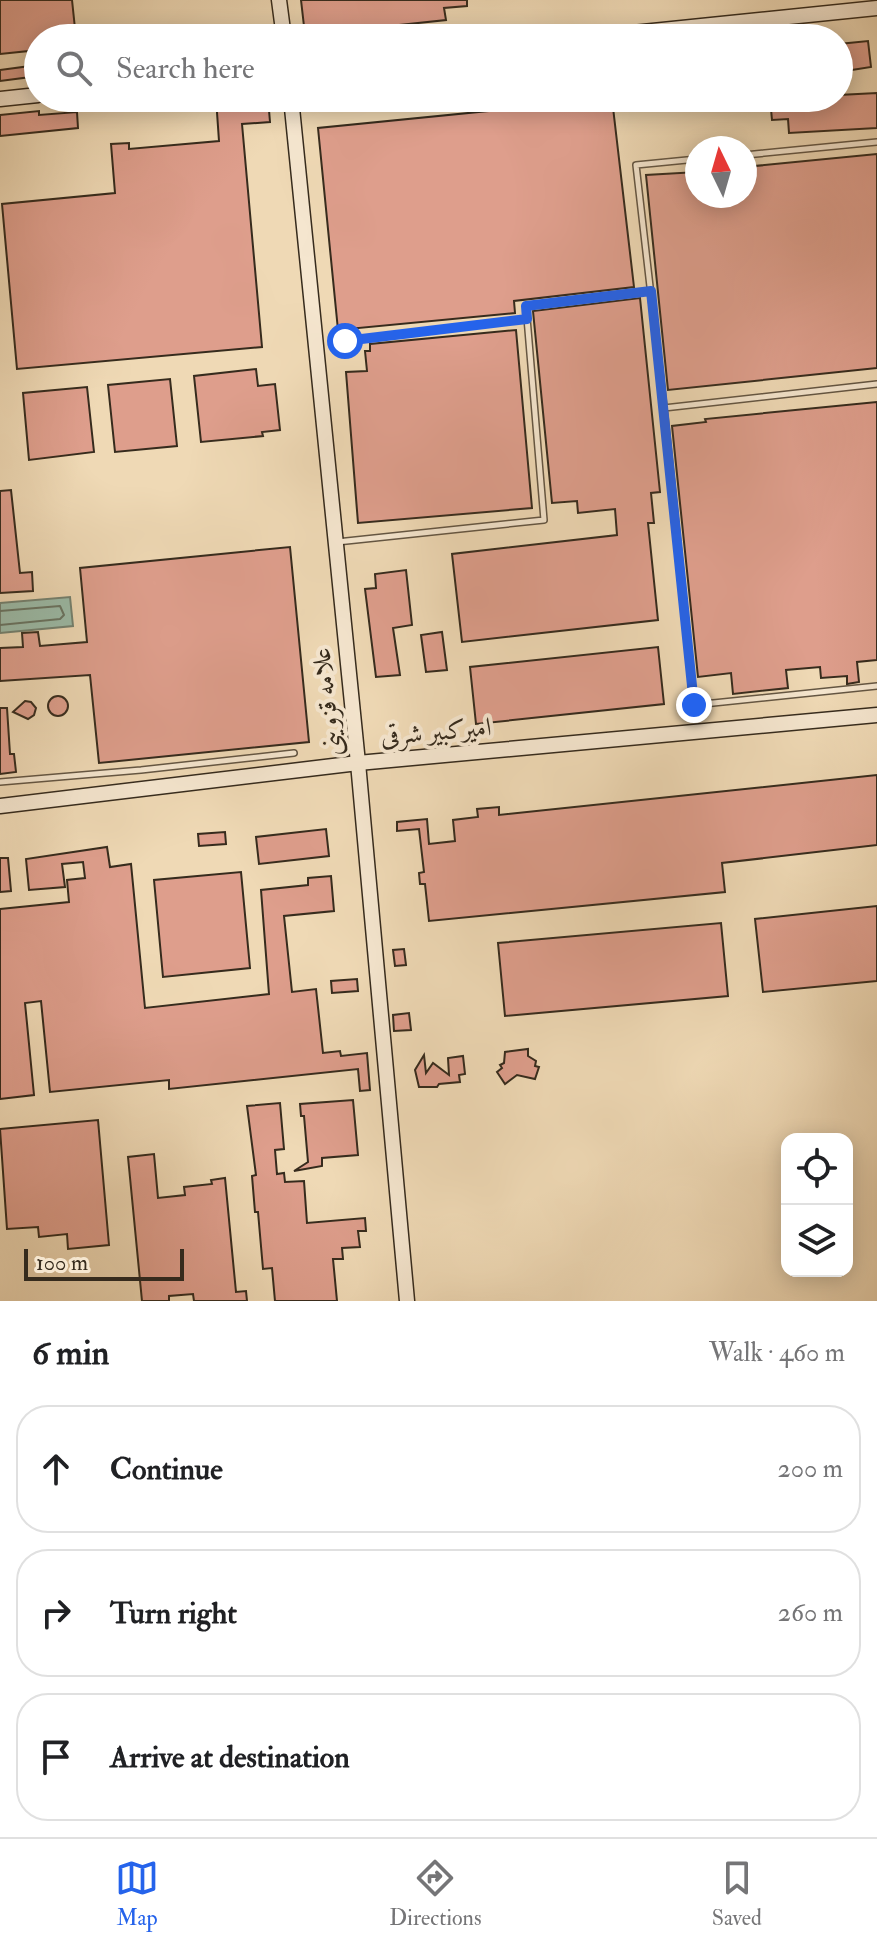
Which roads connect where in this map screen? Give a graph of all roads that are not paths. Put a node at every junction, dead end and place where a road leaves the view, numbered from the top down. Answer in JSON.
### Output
{"nodes":[{"id":1,"x":279,"y":0,"type":"edge"},
{"id":2,"x":877,"y":8,"type":"edge"},
{"id":3,"x":282,"y":24,"type":"edge"},
{"id":4,"x":721,"y":24,"type":"edge"},
{"id":5,"x":24,"y":96,"type":"edge"},
{"id":6,"x":0,"y":99,"type":"edge"},
{"id":7,"x":292,"y":112,"type":"edge"},
{"id":8,"x":877,"y":142,"type":"edge"},
{"id":9,"x":757,"y":154,"type":"edge"},
{"id":10,"x":685,"y":160,"type":"edge"},
{"id":11,"x":651,"y":291,"type":"junction"},
{"id":12,"x":527,"y":319,"type":"junction"},
{"id":13,"x":345,"y":341,"type":"dead end"},
{"id":14,"x":877,"y":384,"type":"edge"},
{"id":15,"x":664,"y":408,"type":"junction"},
{"id":16,"x":336,"y":542,"type":"junction"},
{"id":17,"x":877,"y":686,"type":"edge"},
{"id":18,"x":877,"y":715,"type":"edge"},
{"id":19,"x":294,"y":753,"type":"dead end"},
{"id":20,"x":358,"y":763,"type":"junction"},
{"id":21,"x":0,"y":782,"type":"edge"},
{"id":22,"x":0,"y":806,"type":"edge"},
{"id":23,"x":407,"y":1301,"type":"edge"}],
"edges":[{"from":1,"to":3,"type":"street"},
{"from":2,"to":4,"type":"street"},
{"from":5,"to":6,"type":"street"},
{"from":7,"to":16,"type":"street","name":"علامه قزوینی"},
{"from":8,"to":9,"type":"lane"},
{"from":10,"to":11,"type":"lane"},
{"from":11,"to":12,"type":"lane"},
{"from":11,"to":15,"type":"lane"},
{"from":12,"to":13,"type":"lane"},
{"from":12,"to":16,"type":"lane"},
{"from":14,"to":15,"type":"lane"},
{"from":15,"to":17,"type":"lane"},
{"from":16,"to":20,"type":"street","name":"علامه قزوینی"},
{"from":18,"to":20,"type":"street","name":"امیرکبیر شرقی"},
{"from":19,"to":21,"type":"lane"},
{"from":20,"to":22,"type":"street","name":"امیرکبیر شرقی"},
{"from":20,"to":23,"type":"street","name":"علامه قزوینی"}]}
